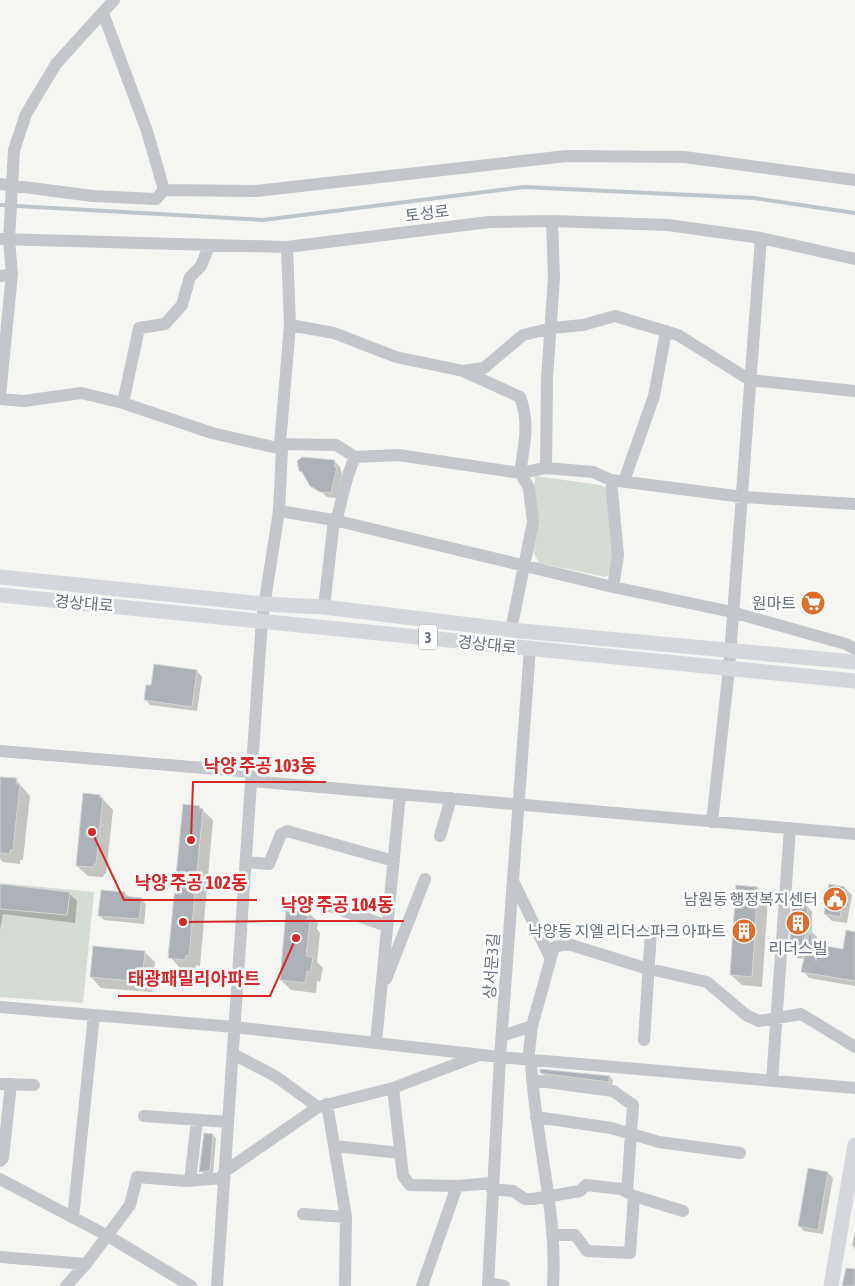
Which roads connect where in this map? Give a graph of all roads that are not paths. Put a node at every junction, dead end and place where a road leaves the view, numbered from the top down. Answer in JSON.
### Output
{"nodes":[{"id":1,"x":114,"y":0,"type":"edge"},
{"id":2,"x":103,"y":13,"type":"junction"},
{"id":3,"x":855,"y":180,"type":"edge"},
{"id":4,"x":6,"y":184,"type":"edge"},
{"id":5,"x":164,"y":190,"type":"junction"},
{"id":6,"x":552,"y":221,"type":"junction"},
{"id":7,"x":6,"y":238,"type":"edge"},
{"id":8,"x":761,"y":238,"type":"junction"},
{"id":9,"x":209,"y":246,"type":"junction"},
{"id":10,"x":287,"y":247,"type":"junction"},
{"id":11,"x":855,"y":259,"type":"edge"},
{"id":12,"x":6,"y":275,"type":"edge"},
{"id":13,"x":290,"y":325,"type":"junction"},
{"id":14,"x":552,"y":328,"type":"junction"},
{"id":15,"x":666,"y":331,"type":"junction"},
{"id":16,"x":463,"y":372,"type":"junction"},
{"id":17,"x":750,"y":380,"type":"junction"},
{"id":18,"x":855,"y":391,"type":"edge"},
{"id":19,"x":0,"y":397,"type":"edge"},
{"id":20,"x":123,"y":403,"type":"junction"},
{"id":21,"x":281,"y":447,"type":"junction"},
{"id":22,"x":355,"y":457,"type":"junction"},
{"id":23,"x":546,"y":468,"type":"junction"},
{"id":24,"x":520,"y":473,"type":"junction"},
{"id":25,"x":618,"y":481,"type":"junction"},
{"id":26,"x":743,"y":497,"type":"junction"},
{"id":27,"x":855,"y":504,"type":"edge"},
{"id":28,"x":279,"y":511,"type":"junction"},
{"id":29,"x":335,"y":520,"type":"junction"},
{"id":30,"x":525,"y":566,"type":"junction"},
{"id":31,"x":0,"y":577,"type":"edge"},
{"id":32,"x":613,"y":587,"type":"junction"},
{"id":33,"x":0,"y":595,"type":"edge"},
{"id":34,"x":263,"y":604,"type":"junction"},
{"id":35,"x":324,"y":607,"type":"junction"},
{"id":36,"x":732,"y":612,"type":"junction"},
{"id":37,"x":262,"y":620,"type":"junction"},
{"id":38,"x":512,"y":630,"type":"junction"},
{"id":39,"x":530,"y":648,"type":"junction"},
{"id":40,"x":855,"y":649,"type":"edge"},
{"id":41,"x":730,"y":652,"type":"junction"},
{"id":42,"x":855,"y":662,"type":"edge"},
{"id":43,"x":729,"y":669,"type":"junction"},
{"id":44,"x":855,"y":681,"type":"edge"},
{"id":45,"x":0,"y":751,"type":"edge"},
{"id":46,"x":252,"y":777,"type":"junction"},
{"id":47,"x":400,"y":794,"type":"junction"},
{"id":48,"x":451,"y":798,"type":"junction"},
{"id":49,"x":520,"y":803,"type":"junction"},
{"id":50,"x":712,"y":822,"type":"junction"},
{"id":51,"x":790,"y":828,"type":"junction"},
{"id":52,"x":855,"y":834,"type":"edge"},
{"id":53,"x":440,"y":836,"type":"dead end"},
{"id":54,"x":394,"y":861,"type":"junction"},
{"id":55,"x":247,"y":862,"type":"junction"},
{"id":56,"x":425,"y":879,"type":"dead end"},
{"id":57,"x":514,"y":882,"type":"junction"},
{"id":58,"x":330,"y":906,"type":"dead end"},
{"id":59,"x":387,"y":926,"type":"junction"},
{"id":60,"x":651,"y":932,"type":"dead end"},
{"id":61,"x":550,"y":958,"type":"junction"},
{"id":62,"x":648,"y":968,"type":"junction"},
{"id":63,"x":381,"y":993,"type":"junction"},
{"id":64,"x":0,"y":1006,"type":"edge"},
{"id":65,"x":94,"y":1015,"type":"junction"},
{"id":66,"x":776,"y":1019,"type":"junction"},
{"id":67,"x":532,"y":1026,"type":"junction"},
{"id":68,"x":234,"y":1027,"type":"junction"},
{"id":69,"x":502,"y":1036,"type":"junction"},
{"id":70,"x":644,"y":1040,"type":"dead end"},
{"id":71,"x":376,"y":1043,"type":"junction"},
{"id":72,"x":855,"y":1047,"type":"edge"},
{"id":73,"x":233,"y":1054,"type":"junction"},
{"id":74,"x":479,"y":1055,"type":"junction"},
{"id":75,"x":500,"y":1057,"type":"junction"},
{"id":76,"x":529,"y":1060,"type":"junction"},
{"id":77,"x":532,"y":1080,"type":"junction"},
{"id":78,"x":772,"y":1081,"type":"junction"},
{"id":79,"x":5,"y":1084,"type":"edge"},
{"id":80,"x":34,"y":1085,"type":"dead end"},
{"id":81,"x":393,"y":1088,"type":"junction"},
{"id":82,"x":855,"y":1088,"type":"edge"},
{"id":83,"x":323,"y":1106,"type":"junction"},
{"id":84,"x":144,"y":1116,"type":"dead end"},
{"id":85,"x":536,"y":1117,"type":"junction"},
{"id":86,"x":197,"y":1120,"type":"junction"},
{"id":87,"x":228,"y":1122,"type":"junction"},
{"id":88,"x":631,"y":1133,"type":"junction"},
{"id":89,"x":855,"y":1145,"type":"edge"},
{"id":90,"x":334,"y":1146,"type":"junction"},
{"id":91,"x":400,"y":1153,"type":"junction"},
{"id":92,"x":740,"y":1153,"type":"dead end"},
{"id":93,"x":0,"y":1161,"type":"edge"},
{"id":94,"x":224,"y":1175,"type":"junction"},
{"id":95,"x":0,"y":1179,"type":"edge"},
{"id":96,"x":190,"y":1181,"type":"junction"},
{"id":97,"x":457,"y":1186,"type":"junction"},
{"id":98,"x":492,"y":1186,"type":"junction"},
{"id":99,"x":631,"y":1194,"type":"junction"},
{"id":100,"x":549,"y":1196,"type":"junction"},
{"id":101,"x":683,"y":1211,"type":"dead end"},
{"id":102,"x":304,"y":1214,"type":"dead end"},
{"id":103,"x":346,"y":1217,"type":"junction"},
{"id":104,"x":73,"y":1218,"type":"junction"},
{"id":105,"x":552,"y":1235,"type":"junction"},
{"id":106,"x":108,"y":1236,"type":"junction"},
{"id":107,"x":0,"y":1257,"type":"edge"},
{"id":108,"x":86,"y":1264,"type":"junction"},
{"id":109,"x":488,"y":1284,"type":"edge"},
{"id":110,"x":66,"y":1286,"type":"edge"},
{"id":111,"x":191,"y":1286,"type":"edge"},
{"id":112,"x":217,"y":1286,"type":"edge"},
{"id":113,"x":345,"y":1286,"type":"edge"},
{"id":114,"x":422,"y":1286,"type":"edge"},
{"id":115,"x":504,"y":1286,"type":"edge"},
{"id":116,"x":554,"y":1286,"type":"edge"},
{"id":117,"x":832,"y":1286,"type":"edge"}],
"edges":[{"from":1,"to":2,"type":"street"},
{"from":2,"to":4,"type":"street"},
{"from":2,"to":5,"type":"street"},
{"from":3,"to":5,"type":"street"},
{"from":4,"to":5,"type":"street"},
{"from":4,"to":7,"type":"street"},
{"from":6,"to":8,"type":"street","name":"토성로"},
{"from":6,"to":10,"type":"street","name":"토성로"},
{"from":6,"to":14,"type":"street"},
{"from":7,"to":9,"type":"street","name":"토성로"},
{"from":7,"to":12,"type":"street"},
{"from":8,"to":11,"type":"street","name":"토성로"},
{"from":8,"to":17,"type":"street"},
{"from":9,"to":10,"type":"street","name":"토성로"},
{"from":9,"to":20,"type":"street"},
{"from":10,"to":13,"type":"street"},
{"from":12,"to":19,"type":"street"},
{"from":13,"to":16,"type":"street"},
{"from":13,"to":21,"type":"street"},
{"from":14,"to":15,"type":"street"},
{"from":14,"to":16,"type":"street"},
{"from":14,"to":23,"type":"street"},
{"from":15,"to":17,"type":"street"},
{"from":15,"to":25,"type":"street"},
{"from":16,"to":24,"type":"street"},
{"from":17,"to":18,"type":"street"},
{"from":17,"to":26,"type":"street"},
{"from":19,"to":20,"type":"street"},
{"from":20,"to":21,"type":"street"},
{"from":21,"to":22,"type":"street"},
{"from":21,"to":28,"type":"street"},
{"from":22,"to":24,"type":"street"},
{"from":22,"to":29,"type":"street"},
{"from":23,"to":24,"type":"street"},
{"from":23,"to":25,"type":"street"},
{"from":24,"to":30,"type":"street"},
{"from":25,"to":26,"type":"street"},
{"from":25,"to":32,"type":"street"},
{"from":26,"to":27,"type":"street"},
{"from":26,"to":36,"type":"street"},
{"from":28,"to":29,"type":"street"},
{"from":28,"to":34,"type":"street"},
{"from":29,"to":30,"type":"street"},
{"from":29,"to":35,"type":"street"},
{"from":30,"to":32,"type":"street"},
{"from":30,"to":38,"type":"street"},
{"from":31,"to":34,"type":"main road","name":"경상대로","number":"3"},
{"from":32,"to":36,"type":"street"},
{"from":33,"to":37,"type":"main road","name":"경상대로","number":"3"},
{"from":34,"to":35,"type":"main road","name":"경상대로","number":"3"},
{"from":34,"to":37,"type":"street"},
{"from":35,"to":38,"type":"main road","name":"경상대로","number":"3"},
{"from":36,"to":40,"type":"street"},
{"from":36,"to":41,"type":"street"},
{"from":37,"to":39,"type":"main road","name":"경상대로","number":"3"},
{"from":37,"to":46,"type":"street"},
{"from":38,"to":41,"type":"main road","name":"경상대로","number":"3"},
{"from":39,"to":43,"type":"main road","name":"경상대로","number":"3"},
{"from":39,"to":49,"type":"street","name":"상서문3길"},
{"from":41,"to":42,"type":"main road","name":"경상대로","number":"3"},
{"from":41,"to":43,"type":"street"},
{"from":43,"to":44,"type":"main road","name":"경상대로","number":"3"},
{"from":43,"to":50,"type":"street"},
{"from":45,"to":46,"type":"street"},
{"from":46,"to":47,"type":"street"},
{"from":46,"to":55,"type":"street"},
{"from":47,"to":48,"type":"street"},
{"from":47,"to":54,"type":"street"},
{"from":48,"to":49,"type":"street"},
{"from":48,"to":53,"type":"street"},
{"from":49,"to":50,"type":"street"},
{"from":49,"to":57,"type":"street","name":"상서문3길"},
{"from":50,"to":51,"type":"street"},
{"from":51,"to":52,"type":"street"},
{"from":51,"to":66,"type":"street"},
{"from":54,"to":55,"type":"street"},
{"from":54,"to":59,"type":"street"},
{"from":55,"to":68,"type":"street"},
{"from":56,"to":63,"type":"street"},
{"from":57,"to":61,"type":"street"},
{"from":57,"to":69,"type":"street","name":"상서문3길"},
{"from":58,"to":59,"type":"street"},
{"from":59,"to":63,"type":"street"},
{"from":60,"to":62,"type":"street"},
{"from":61,"to":62,"type":"street"},
{"from":61,"to":67,"type":"street"},
{"from":62,"to":66,"type":"street"},
{"from":62,"to":70,"type":"street"},
{"from":63,"to":71,"type":"street"},
{"from":64,"to":65,"type":"street"},
{"from":65,"to":68,"type":"street"},
{"from":65,"to":104,"type":"street"},
{"from":66,"to":72,"type":"street"},
{"from":66,"to":78,"type":"street"},
{"from":67,"to":69,"type":"street"},
{"from":67,"to":76,"type":"street"},
{"from":68,"to":71,"type":"street"},
{"from":68,"to":73,"type":"street"},
{"from":69,"to":75,"type":"street","name":"상서문3길"},
{"from":71,"to":74,"type":"street"},
{"from":73,"to":83,"type":"street"},
{"from":73,"to":87,"type":"street"},
{"from":74,"to":75,"type":"street"},
{"from":74,"to":81,"type":"street"},
{"from":75,"to":76,"type":"street"},
{"from":75,"to":98,"type":"street","name":"상서문3길"},
{"from":76,"to":77,"type":"street"},
{"from":76,"to":78,"type":"street"},
{"from":77,"to":85,"type":"street"},
{"from":77,"to":88,"type":"street"},
{"from":78,"to":82,"type":"street"},
{"from":79,"to":80,"type":"street"},
{"from":79,"to":93,"type":"street"},
{"from":81,"to":83,"type":"street"},
{"from":81,"to":91,"type":"street"},
{"from":83,"to":90,"type":"street"},
{"from":83,"to":94,"type":"street"},
{"from":84,"to":86,"type":"street"},
{"from":85,"to":88,"type":"street"},
{"from":85,"to":100,"type":"street"},
{"from":86,"to":87,"type":"street"},
{"from":86,"to":96,"type":"street"},
{"from":87,"to":94,"type":"street"},
{"from":88,"to":92,"type":"street"},
{"from":88,"to":99,"type":"street"},
{"from":89,"to":117,"type":"main road"},
{"from":90,"to":91,"type":"street"},
{"from":90,"to":103,"type":"street"},
{"from":91,"to":97,"type":"street"},
{"from":94,"to":96,"type":"street"},
{"from":94,"to":112,"type":"street"},
{"from":95,"to":104,"type":"street"},
{"from":96,"to":106,"type":"street"},
{"from":97,"to":98,"type":"street"},
{"from":97,"to":114,"type":"street"},
{"from":98,"to":100,"type":"street"},
{"from":98,"to":109,"type":"street","name":"상서문3길"},
{"from":99,"to":100,"type":"street"},
{"from":99,"to":101,"type":"street"},
{"from":99,"to":105,"type":"street"},
{"from":100,"to":105,"type":"street"},
{"from":102,"to":103,"type":"street"},
{"from":103,"to":113,"type":"street"},
{"from":104,"to":106,"type":"street"},
{"from":105,"to":116,"type":"street"},
{"from":106,"to":108,"type":"street"},
{"from":106,"to":111,"type":"street"},
{"from":107,"to":108,"type":"street"},
{"from":108,"to":110,"type":"street"},
{"from":109,"to":115,"type":"street"}]}
